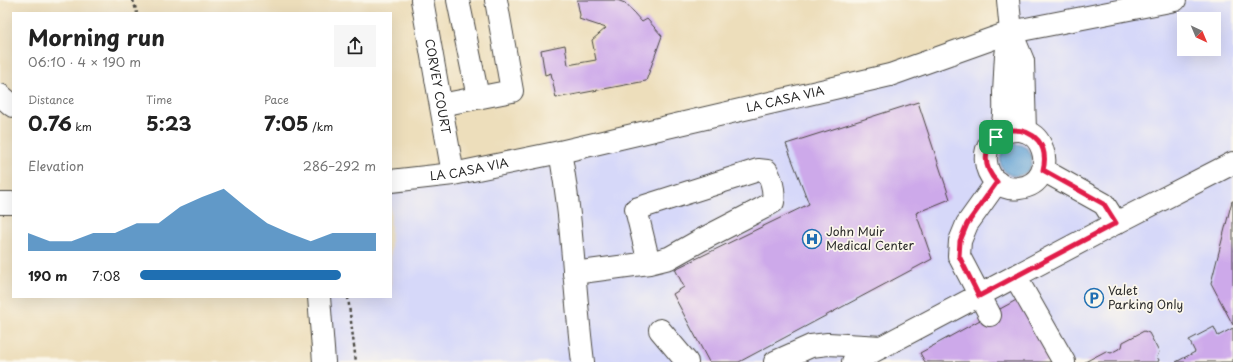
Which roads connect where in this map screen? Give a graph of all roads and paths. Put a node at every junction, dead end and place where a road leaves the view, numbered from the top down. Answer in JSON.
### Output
{"nodes":[{"id":1,"x":133,"y":0,"type":"edge"},
{"id":2,"x":422,"y":0,"type":"edge"},
{"id":3,"x":458,"y":0,"type":"edge"},
{"id":4,"x":496,"y":0,"type":"edge"},
{"id":5,"x":1008,"y":0,"type":"edge"},
{"id":6,"x":1167,"y":1,"type":"edge"},
{"id":7,"x":137,"y":12,"type":"edge"},
{"id":8,"x":1011,"y":32,"type":"junction"},
{"id":9,"x":0,"y":95,"type":"edge"},
{"id":10,"x":478,"y":97,"type":"junction"},
{"id":11,"x":12,"y":105,"type":"edge"},
{"id":12,"x":440,"y":105,"type":"junction"},
{"id":13,"x":1025,"y":131,"type":"junction"},
{"id":14,"x":996,"y":137,"type":"junction"},
{"id":15,"x":560,"y":152,"type":"junction"},
{"id":16,"x":1233,"y":163,"type":"edge"},
{"id":17,"x":1043,"y":170,"type":"junction"},
{"id":18,"x":453,"y":174,"type":"junction"},
{"id":19,"x":392,"y":181,"type":"edge"},
{"id":20,"x":997,"y":182,"type":"junction"},
{"id":21,"x":0,"y":203,"type":"edge"},
{"id":22,"x":12,"y":203,"type":"edge"},
{"id":23,"x":1116,"y":223,"type":"junction"},
{"id":24,"x":649,"y":263,"type":"junction"},
{"id":25,"x":574,"y":272,"type":"junction"},
{"id":26,"x":1015,"y":276,"type":"junction"},
{"id":27,"x":979,"y":296,"type":"junction"},
{"id":28,"x":319,"y":298,"type":"edge"},
{"id":29,"x":348,"y":298,"type":"edge"},
{"id":30,"x":990,"y":314,"type":"dead end"},
{"id":31,"x":660,"y":330,"type":"dead end"},
{"id":32,"x":882,"y":347,"type":"junction"},
{"id":33,"x":324,"y":362,"type":"edge"},
{"id":34,"x":356,"y":362,"type":"edge"},
{"id":35,"x":584,"y":362,"type":"edge"},
{"id":36,"x":687,"y":362,"type":"edge"},
{"id":37,"x":775,"y":362,"type":"edge"},
{"id":38,"x":853,"y":362,"type":"edge"},
{"id":39,"x":1064,"y":362,"type":"edge"}],
"edges":[{"from":1,"to":7,"type":"path"},
{"from":2,"to":12,"type":"street","name":"CORVEY COURT"},
{"from":3,"to":10,"type":"street"},
{"from":4,"to":10,"type":"street"},
{"from":5,"to":8,"type":"street"},
{"from":6,"to":8,"type":"street","name":"LA CASA VIA"},
{"from":8,"to":13,"type":"street"},
{"from":8,"to":14,"type":"street"},
{"from":8,"to":15,"type":"street","name":"LA CASA VIA"},
{"from":9,"to":11,"type":"street"},
{"from":10,"to":12,"type":"street"},
{"from":12,"to":18,"type":"street","name":"CORVEY COURT"},
{"from":13,"to":14,"type":"street"},
{"from":13,"to":17,"type":"street"},
{"from":14,"to":20,"type":"street"},
{"from":15,"to":18,"type":"street","name":"LA CASA VIA"},
{"from":15,"to":25,"type":"street"},
{"from":16,"to":23,"type":"street"},
{"from":17,"to":20,"type":"street"},
{"from":17,"to":23,"type":"street"},
{"from":18,"to":19,"type":"street","name":"LA CASA VIA"},
{"from":20,"to":27,"type":"street"},
{"from":21,"to":22,"type":"street"},
{"from":23,"to":26,"type":"street"},
{"from":24,"to":24,"type":"street"},
{"from":24,"to":25,"type":"street"},
{"from":25,"to":35,"type":"street"},
{"from":26,"to":27,"type":"street"},
{"from":26,"to":39,"type":"street"},
{"from":27,"to":30,"type":"street"},
{"from":27,"to":32,"type":"street"},
{"from":28,"to":33,"type":"street"},
{"from":29,"to":34,"type":"path"},
{"from":31,"to":36,"type":"street"},
{"from":32,"to":37,"type":"street"},
{"from":32,"to":38,"type":"street"}]}
